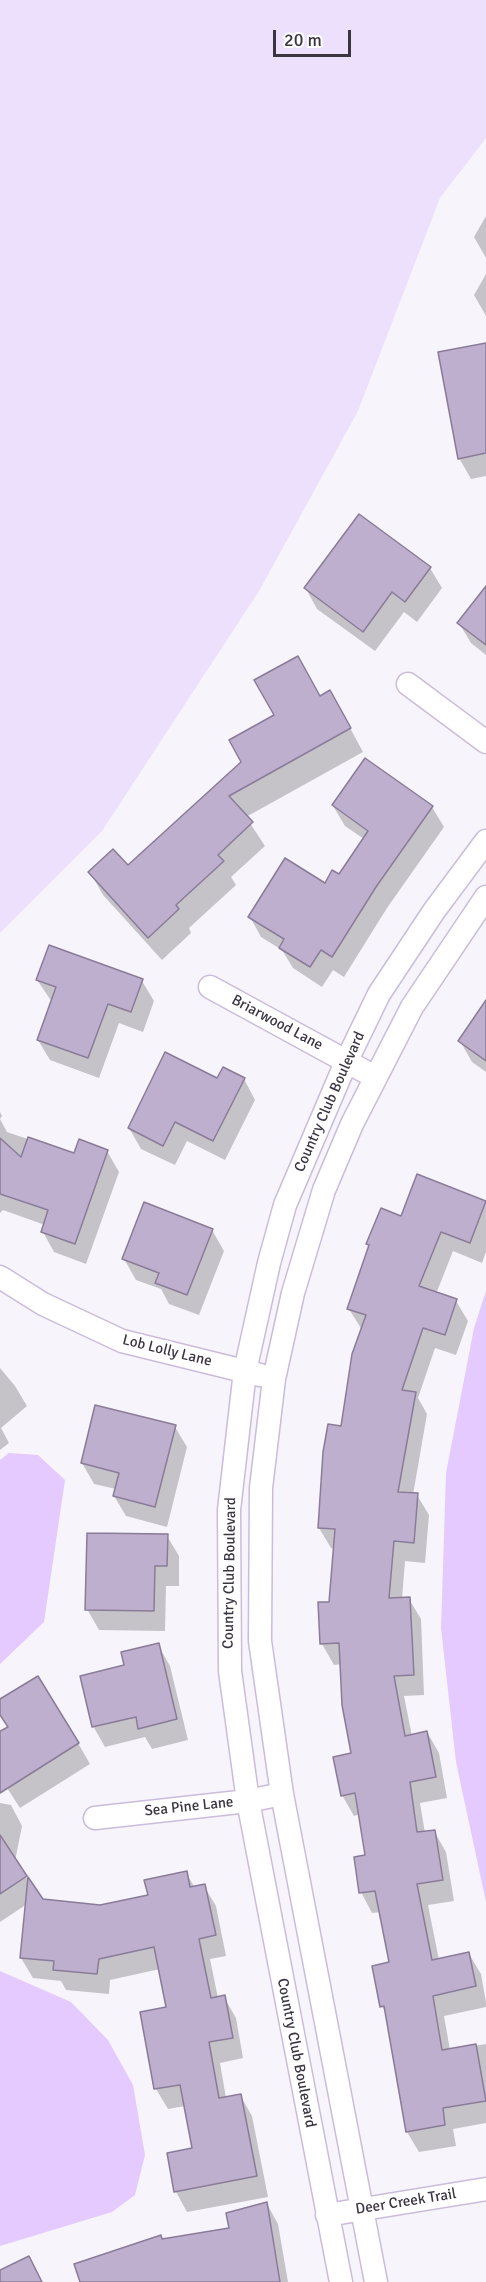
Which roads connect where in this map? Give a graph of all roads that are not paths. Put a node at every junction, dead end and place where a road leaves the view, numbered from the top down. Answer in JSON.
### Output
{"nodes":[{"id":1,"x":408,"y":684,"type":"dead end"},
{"id":2,"x":486,"y":742,"type":"edge"},
{"id":3,"x":486,"y":842,"type":"edge"},
{"id":4,"x":486,"y":897,"type":"edge"},
{"id":5,"x":210,"y":987,"type":"dead end"},
{"id":6,"x":347,"y":1060,"type":"junction"},
{"id":7,"x":375,"y":1077,"type":"junction"},
{"id":8,"x":0,"y":1277,"type":"edge"},
{"id":9,"x":245,"y":1371,"type":"junction"},
{"id":10,"x":274,"y":1379,"type":"junction"},
{"id":11,"x":282,"y":1794,"type":"junction"},
{"id":12,"x":248,"y":1801,"type":"junction"},
{"id":13,"x":96,"y":1818,"type":"dead end"},
{"id":14,"x":486,"y":2189,"type":"edge"},
{"id":15,"x":361,"y":2209,"type":"junction"},
{"id":16,"x":327,"y":2215,"type":"junction"},
{"id":17,"x":341,"y":2282,"type":"edge"},
{"id":18,"x":376,"y":2282,"type":"edge"}],
"edges":[{"from":1,"to":2,"type":"street"},
{"from":3,"to":6,"type":"street","name":"Country Club Boulevard"},
{"from":4,"to":7,"type":"street","name":"Country Club Boulevard"},
{"from":5,"to":6,"type":"street","name":"Briarwood Lane"},
{"from":6,"to":7,"type":"street","name":"Briarwood Lane"},
{"from":6,"to":9,"type":"street","name":"Country Club Boulevard"},
{"from":7,"to":10,"type":"street","name":"Country Club Boulevard"},
{"from":8,"to":9,"type":"street","name":"Lob Lolly Lane"},
{"from":9,"to":10,"type":"street","name":"Lob Lolly Lane"},
{"from":9,"to":12,"type":"street","name":"Country Club Boulevard"},
{"from":10,"to":11,"type":"street","name":"Country Club Boulevard"},
{"from":11,"to":12,"type":"street","name":"Sea Pine Lane"},
{"from":11,"to":15,"type":"street","name":"Country Club Boulevard"},
{"from":12,"to":13,"type":"street","name":"Sea Pine Lane"},
{"from":12,"to":16,"type":"street","name":"Country Club Boulevard"},
{"from":14,"to":15,"type":"street","name":"Deer Creek Trail"},
{"from":15,"to":16,"type":"street","name":"Deer Creek Trail"},
{"from":15,"to":18,"type":"street","name":"Country Club Boulevard"},
{"from":16,"to":17,"type":"street","name":"Country Club Boulevard"}]}
